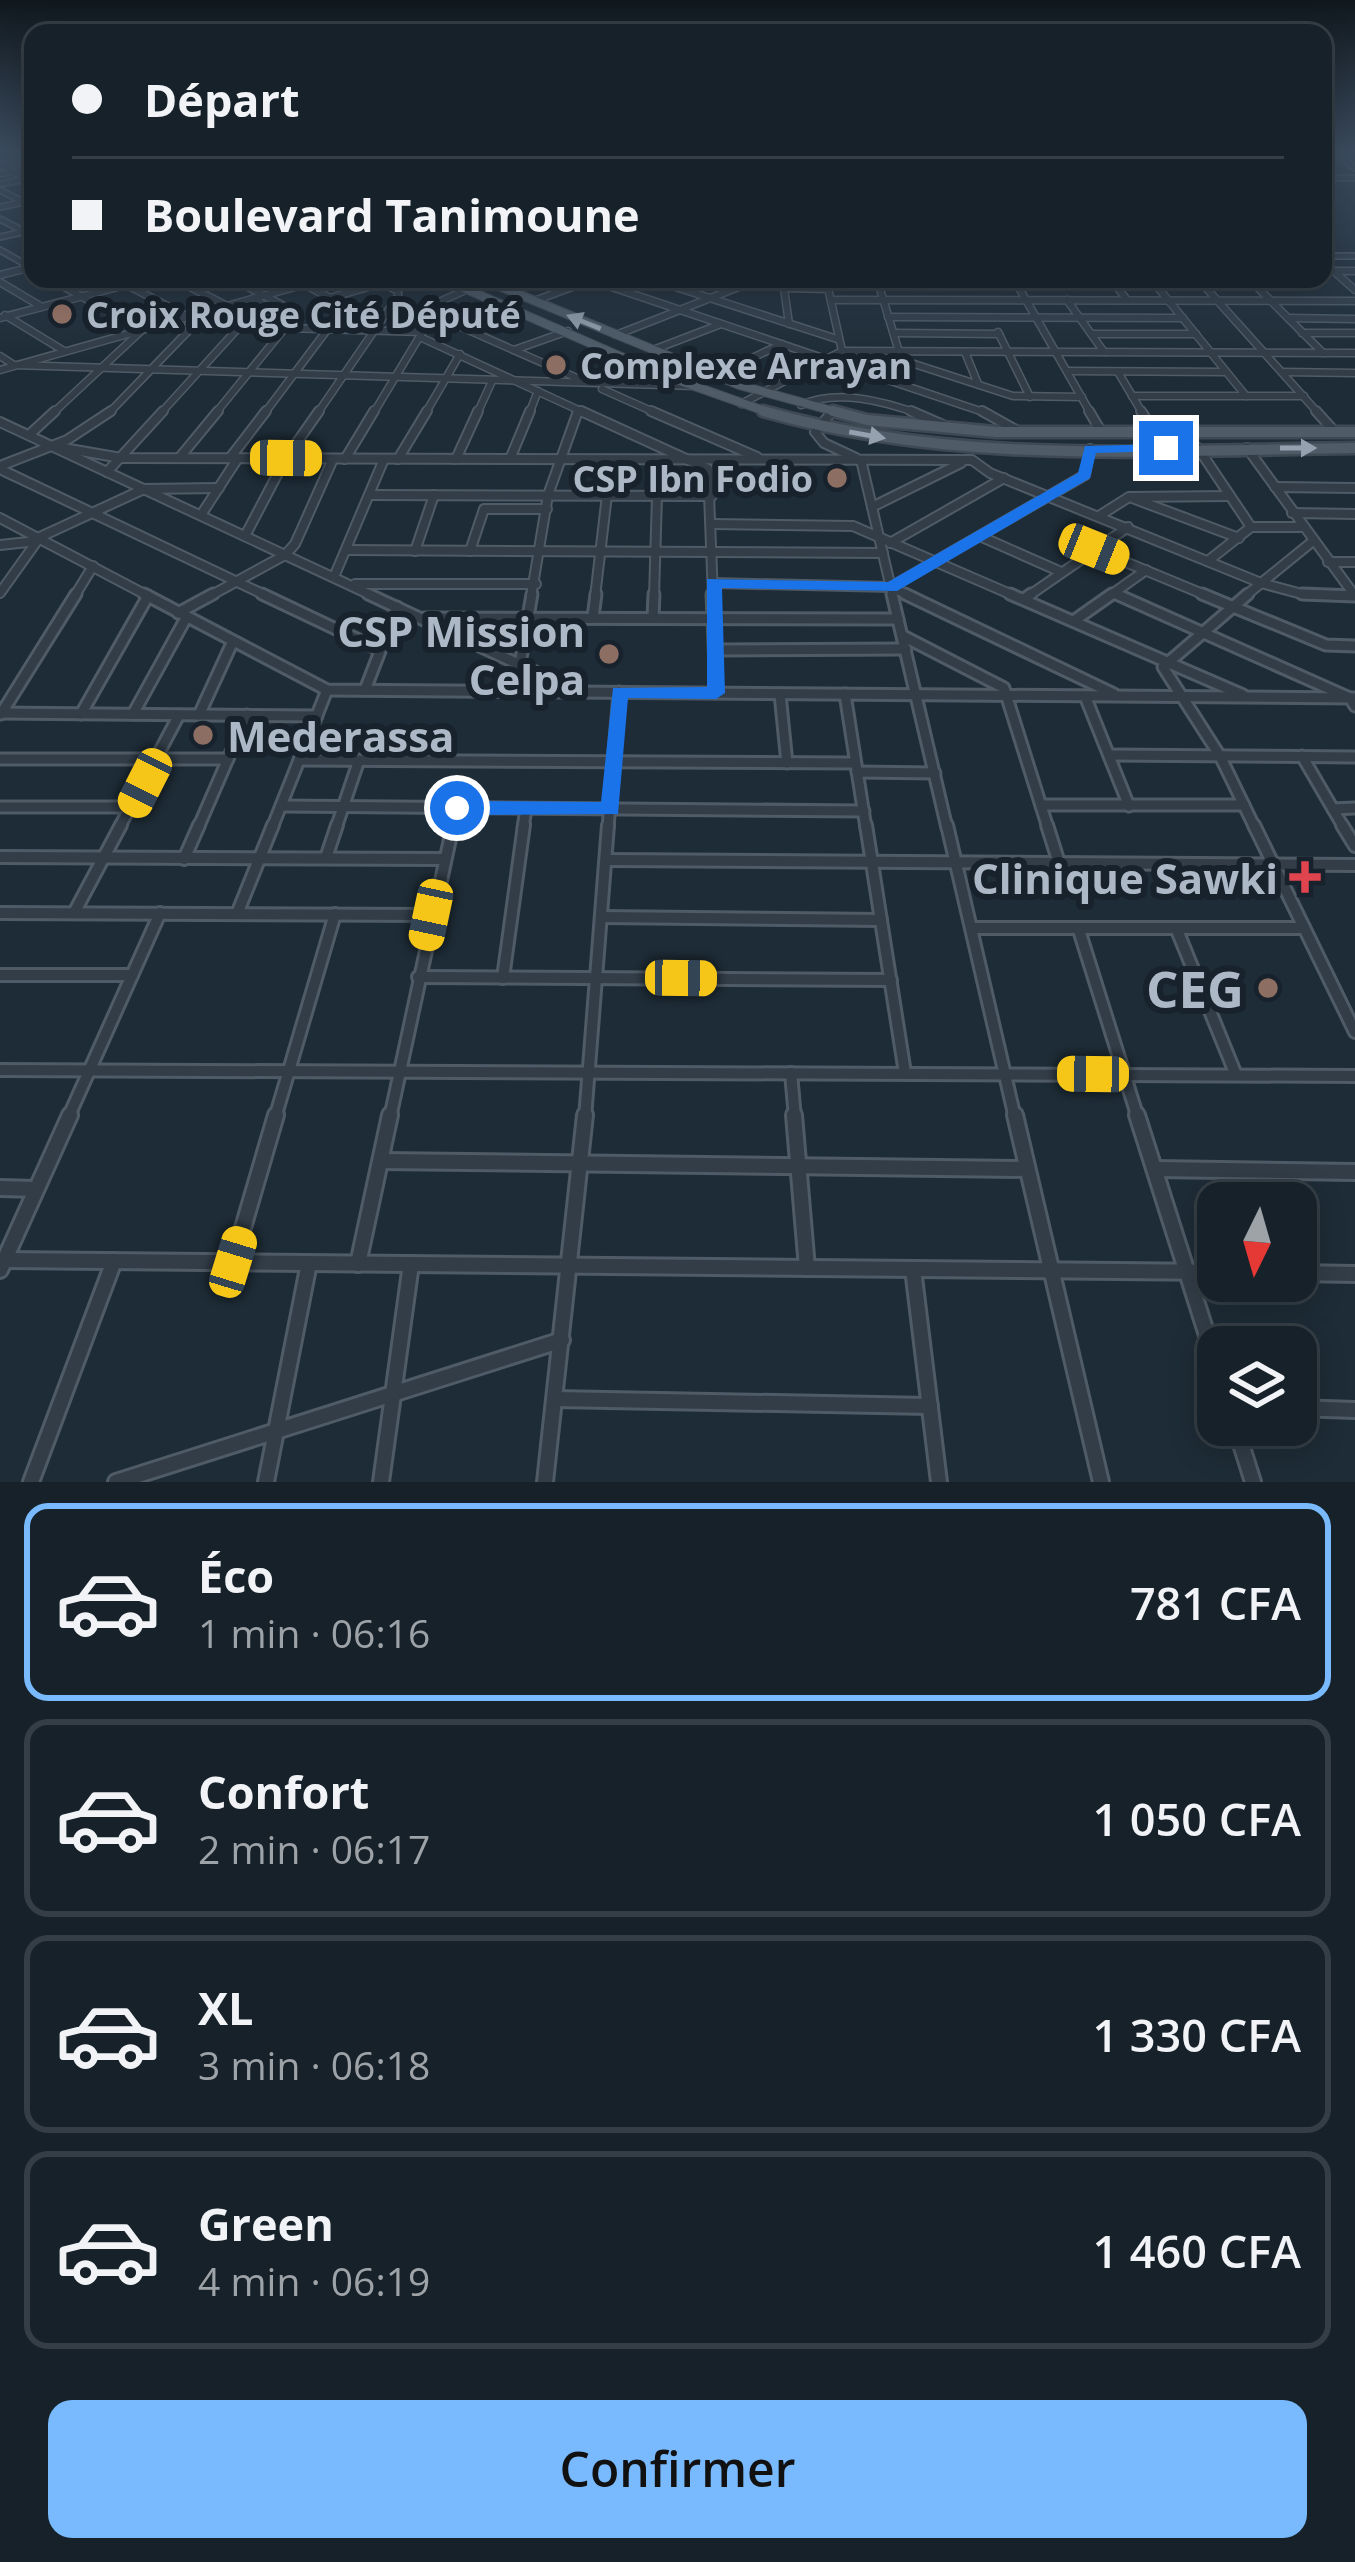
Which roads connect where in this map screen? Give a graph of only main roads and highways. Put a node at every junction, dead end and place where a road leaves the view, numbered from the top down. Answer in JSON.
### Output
{"nodes":[{"id":1,"x":463,"y":288,"type":"edge"},
{"id":2,"x":503,"y":288,"type":"edge"},
{"id":3,"x":1355,"y":432,"type":"edge"},
{"id":4,"x":1355,"y":448,"type":"edge"}],
"edges":[{"from":1,"to":4,"type":"main road","one_way":true},
{"from":3,"to":2,"type":"main road","one_way":true}]}
